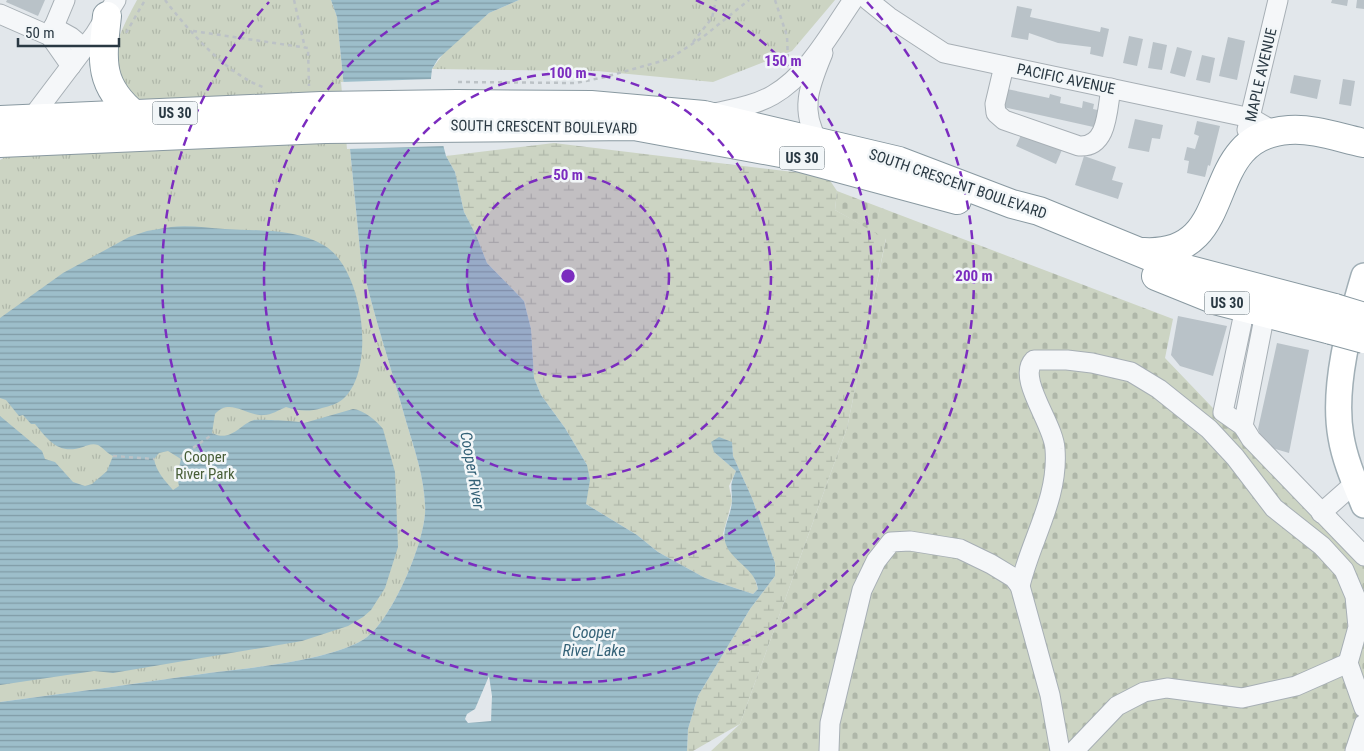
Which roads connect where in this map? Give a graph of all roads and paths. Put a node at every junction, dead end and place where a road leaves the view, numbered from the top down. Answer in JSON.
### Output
{"nodes":[{"id":1,"x":64,"y":0,"type":"edge"},
{"id":2,"x":145,"y":0,"type":"edge"},
{"id":3,"x":165,"y":0,"type":"edge"},
{"id":4,"x":294,"y":0,"type":"edge"},
{"id":5,"x":716,"y":0,"type":"edge"},
{"id":6,"x":749,"y":0,"type":"edge"},
{"id":7,"x":775,"y":0,"type":"edge"},
{"id":8,"x":853,"y":0,"type":"edge"},
{"id":9,"x":868,"y":0,"type":"edge"},
{"id":10,"x":1278,"y":0,"type":"edge"},
{"id":11,"x":111,"y":8,"type":"edge"},
{"id":12,"x":0,"y":14,"type":"edge"},
{"id":13,"x":51,"y":31,"type":"junction"},
{"id":14,"x":192,"y":31,"type":"junction"},
{"id":15,"x":829,"y":35,"type":"junction"},
{"id":16,"x":122,"y":40,"type":"dead end"},
{"id":17,"x":691,"y":44,"type":"junction"},
{"id":18,"x":84,"y":48,"type":"junction"},
{"id":19,"x":305,"y":48,"type":"junction"},
{"id":20,"x":71,"y":66,"type":"junction"},
{"id":21,"x":787,"y":66,"type":"dead end"},
{"id":22,"x":1004,"y":66,"type":"junction"},
{"id":23,"x":1111,"y":88,"type":"junction"},
{"id":24,"x":268,"y":89,"type":"dead end"},
{"id":25,"x":457,"y":104,"type":"junction"},
{"id":26,"x":318,"y":107,"type":"junction"},
{"id":27,"x":135,"y":115,"type":"junction"},
{"id":28,"x":704,"y":115,"type":"junction"},
{"id":29,"x":1251,"y":118,"type":"junction"},
{"id":30,"x":30,"y":120,"type":"junction"},
{"id":31,"x":1275,"y":132,"type":"junction"},
{"id":32,"x":0,"y":138,"type":"edge"},
{"id":33,"x":1337,"y":138,"type":"junction"},
{"id":34,"x":818,"y":141,"type":"junction"},
{"id":35,"x":1364,"y":143,"type":"edge"},
{"id":36,"x":1242,"y":150,"type":"junction"},
{"id":37,"x":1364,"y":155,"type":"edge"},
{"id":38,"x":1213,"y":206,"type":"junction"},
{"id":39,"x":1132,"y":258,"type":"junction"},
{"id":40,"x":1364,"y":276,"type":"edge"},
{"id":41,"x":1226,"y":280,"type":"junction"},
{"id":42,"x":1255,"y":311,"type":"junction"},
{"id":43,"x":1364,"y":316,"type":"edge"},
{"id":44,"x":1333,"y":319,"type":"junction"},
{"id":45,"x":1364,"y":339,"type":"edge"},
{"id":46,"x":213,"y":434,"type":"dead end"},
{"id":47,"x":113,"y":456,"type":"dead end"},
{"id":48,"x":180,"y":457,"type":"dead end"},
{"id":49,"x":154,"y":459,"type":"dead end"},
{"id":50,"x":1355,"y":482,"type":"junction"},
{"id":51,"x":1364,"y":505,"type":"edge"},
{"id":52,"x":1321,"y":513,"type":"junction"},
{"id":53,"x":1364,"y":556,"type":"edge"},
{"id":54,"x":1020,"y":586,"type":"junction"},
{"id":55,"x":1348,"y":663,"type":"junction"},
{"id":56,"x":1364,"y":708,"type":"edge"},
{"id":57,"x":1364,"y":724,"type":"edge"},
{"id":58,"x":829,"y":751,"type":"edge"},
{"id":59,"x":1060,"y":751,"type":"edge"},
{"id":60,"x":1074,"y":751,"type":"edge"},
{"id":61,"x":1355,"y":751,"type":"edge"}],
"edges":[{"from":1,"to":13,"type":"street"},
{"from":2,"to":16,"type":"path"},
{"from":3,"to":14,"type":"path"},
{"from":4,"to":19,"type":"path"},
{"from":5,"to":17,"type":"path"},
{"from":6,"to":17,"type":"path"},
{"from":7,"to":21,"type":"path"},
{"from":8,"to":15,"type":"street"},
{"from":9,"to":22,"type":"street","name":"PACIFIC AVENUE"},
{"from":10,"to":29,"type":"street","name":"MAPLE AVENUE"},
{"from":11,"to":18,"type":"street"},
{"from":11,"to":27,"type":"highway"},
{"from":12,"to":13,"type":"street"},
{"from":13,"to":18,"type":"street"},
{"from":13,"to":20,"type":"street"},
{"from":14,"to":19,"type":"path"},
{"from":14,"to":24,"type":"path"},
{"from":15,"to":28,"type":"street"},
{"from":15,"to":34,"type":"street"},
{"from":17,"to":25,"type":"path"},
{"from":18,"to":20,"type":"street"},
{"from":19,"to":26,"type":"path"},
{"from":20,"to":30,"type":"street"},
{"from":22,"to":23,"type":"street","name":"PACIFIC AVENUE"},
{"from":22,"to":23,"type":"street"},
{"from":23,"to":29,"type":"street","name":"PACIFIC AVENUE"},
{"from":25,"to":26,"type":"highway","name":"SOUTH CRESCENT BOULEVARD","number":"US 30"},
{"from":25,"to":28,"type":"highway","name":"SOUTH CRESCENT BOULEVARD","number":"US 30"},
{"from":25,"to":39,"type":"highway","name":"SOUTH CRESCENT BOULEVARD","number":"US 30"},
{"from":26,"to":27,"type":"highway","name":"SOUTH CRESCENT BOULEVARD","number":"US 30"},
{"from":26,"to":32,"type":"highway","name":"SOUTH CRESCENT BOULEVARD","number":"US 30"},
{"from":27,"to":30,"type":"highway","name":"SOUTH CRESCENT BOULEVARD","number":"US 30"},
{"from":28,"to":34,"type":"highway","name":"SOUTH CRESCENT BOULEVARD","number":"US 30"},
{"from":29,"to":31,"type":"street","name":"PACIFIC AVENUE"},
{"from":29,"to":36,"type":"street","name":"MAPLE AVENUE"},
{"from":30,"to":32,"type":"highway"},
{"from":31,"to":33,"type":"highway"},
{"from":31,"to":36,"type":"highway"},
{"from":33,"to":35,"type":"highway"},
{"from":33,"to":37,"type":"highway"},
{"from":34,"to":39,"type":"highway","name":"SOUTH CRESCENT BOULEVARD","number":"US 30"},
{"from":36,"to":38,"type":"highway"},
{"from":38,"to":39,"type":"highway"},
{"from":38,"to":41,"type":"highway"},
{"from":39,"to":41,"type":"highway","number":"US 30"},
{"from":39,"to":42,"type":"highway","number":"US 30"},
{"from":40,"to":50,"type":"main road"},
{"from":41,"to":44,"type":"highway","number":"US 30"},
{"from":42,"to":44,"type":"highway","number":"US 30"},
{"from":42,"to":52,"type":"street"},
{"from":43,"to":44,"type":"highway","number":"US 30","bridge":true},
{"from":44,"to":45,"type":"highway","number":"US 30","bridge":true},
{"from":46,"to":48,"type":"path"},
{"from":47,"to":49,"type":"path"},
{"from":50,"to":51,"type":"main road"},
{"from":50,"to":52,"type":"street"},
{"from":52,"to":53,"type":"street"},
{"from":54,"to":55,"type":"street"},
{"from":54,"to":58,"type":"street"},
{"from":54,"to":59,"type":"street"},
{"from":55,"to":56,"type":"street"},
{"from":55,"to":60,"type":"street"},
{"from":57,"to":61,"type":"street"}]}
